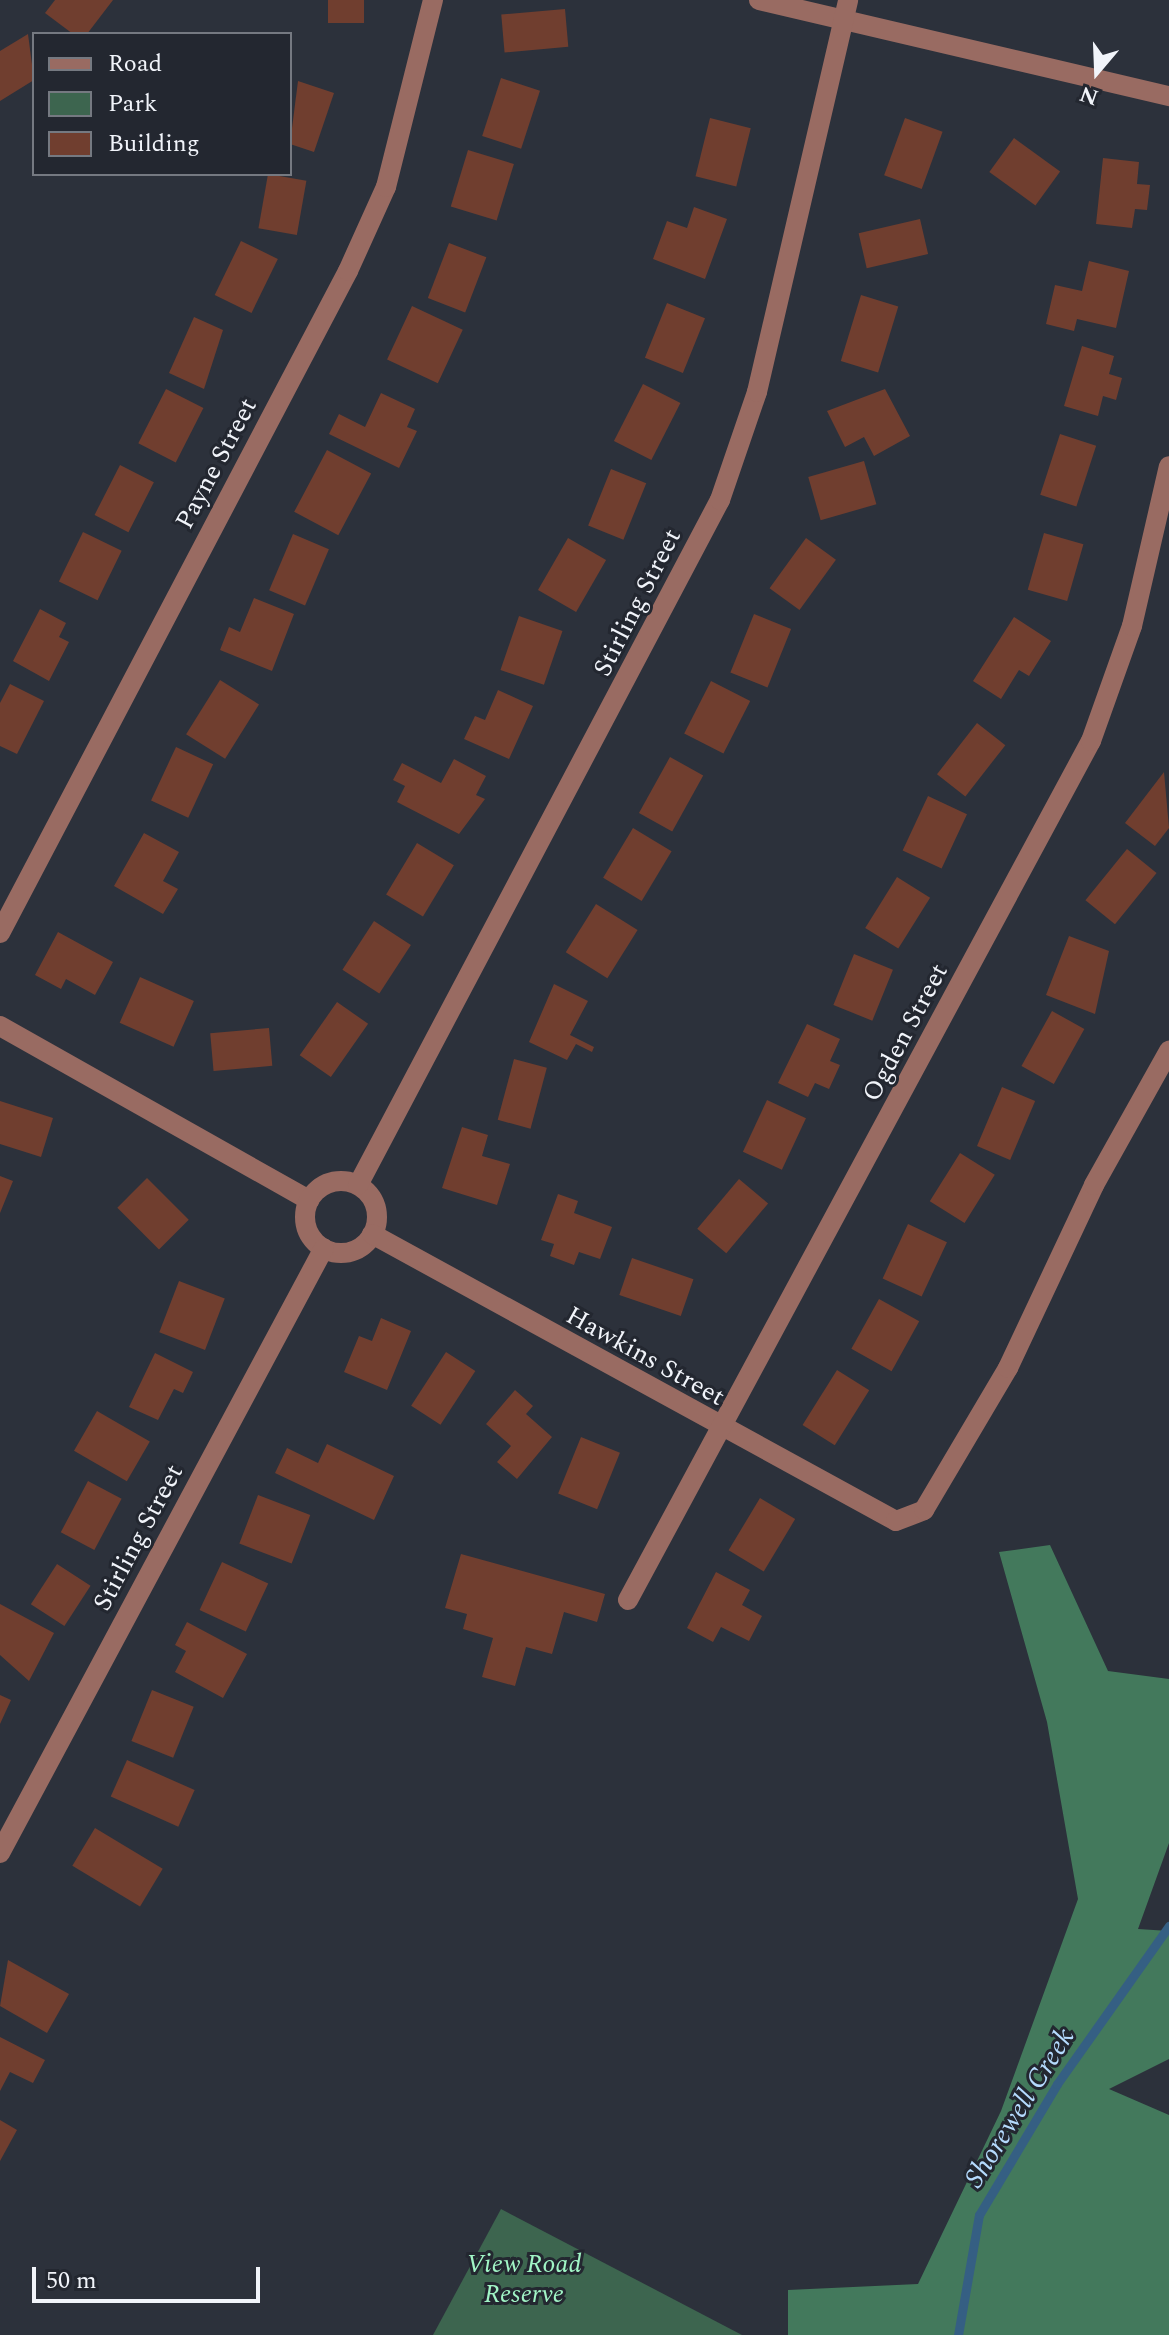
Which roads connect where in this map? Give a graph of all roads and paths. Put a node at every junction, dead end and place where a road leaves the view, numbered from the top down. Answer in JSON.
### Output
{"nodes":[{"id":1,"x":433,"y":0,"type":"edge"},
{"id":2,"x":759,"y":0,"type":"edge"},
{"id":3,"x":845,"y":10,"type":"edge"},
{"id":4,"x":1169,"y":96,"type":"edge"},
{"id":5,"x":1169,"y":466,"type":"edge"},
{"id":6,"x":0,"y":933,"type":"edge"},
{"id":7,"x":0,"y":1026,"type":"edge"},
{"id":8,"x":1169,"y":1051,"type":"edge"},
{"id":9,"x":358,"y":1185,"type":"junction"},
{"id":10,"x":309,"y":1200,"type":"junction"},
{"id":11,"x":372,"y":1234,"type":"junction"},
{"id":12,"x":324,"y":1248,"type":"junction"},
{"id":13,"x":718,"y":1428,"type":"junction"},
{"id":14,"x":628,"y":1600,"type":"dead end"},
{"id":15,"x":0,"y":1853,"type":"edge"}],
"edges":[{"from":1,"to":6,"type":"street","name":"Payne Street"},
{"from":2,"to":3,"type":"street"},
{"from":3,"to":4,"type":"street"},
{"from":3,"to":9,"type":"street","name":"Stirling Street"},
{"from":5,"to":13,"type":"street","name":"Ogden Street"},
{"from":7,"to":10,"type":"street"},
{"from":8,"to":13,"type":"street","name":"Hawkins Street"},
{"from":9,"to":10,"type":"street"},
{"from":9,"to":11,"type":"street"},
{"from":10,"to":12,"type":"street"},
{"from":11,"to":12,"type":"street"},
{"from":11,"to":13,"type":"street","name":"Hawkins Street"},
{"from":12,"to":15,"type":"street","name":"Stirling Street"},
{"from":13,"to":14,"type":"street","name":"Ogden Street"}]}
